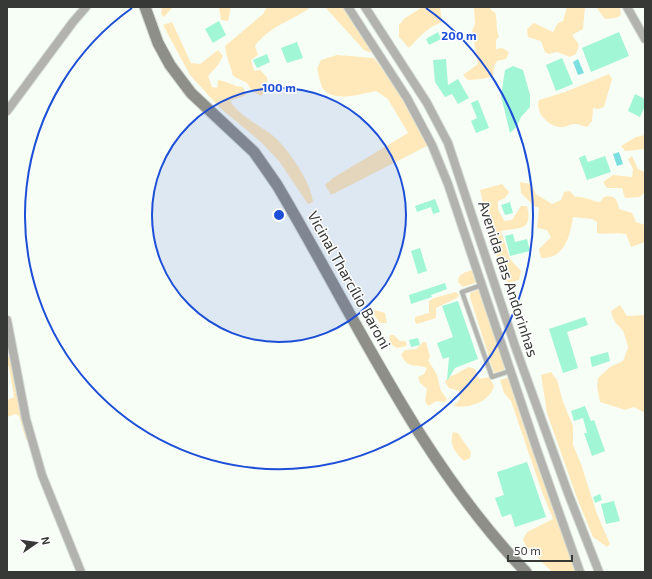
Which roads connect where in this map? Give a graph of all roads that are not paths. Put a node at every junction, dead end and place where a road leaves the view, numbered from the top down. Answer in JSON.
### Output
{"nodes":[{"id":1,"x":86,"y":7,"type":"edge"},
{"id":2,"x":145,"y":7,"type":"edge"},
{"id":3,"x":348,"y":7,"type":"edge"},
{"id":4,"x":365,"y":7,"type":"edge"},
{"id":5,"x":627,"y":7,"type":"edge"},
{"id":6,"x":645,"y":39,"type":"edge"},
{"id":7,"x":7,"y":111,"type":"edge"},
{"id":8,"x":482,"y":285,"type":"junction"},
{"id":9,"x":7,"y":320,"type":"edge"},
{"id":10,"x":9,"y":350,"type":"edge"},
{"id":11,"x":510,"y":371,"type":"junction"},
{"id":12,"x":81,"y":572,"type":"edge"},
{"id":13,"x":526,"y":572,"type":"edge"},
{"id":14,"x":580,"y":572,"type":"edge"},
{"id":15,"x":599,"y":572,"type":"edge"}],
"edges":[{"from":1,"to":7,"type":"street"},
{"from":2,"to":13,"type":"main road","name":"Vicinal Tharcílio Baroni"},
{"from":3,"to":8,"type":"street","name":"Avenida das Andorinhas"},
{"from":4,"to":15,"type":"street","name":"Avenida das Andorinhas"},
{"from":5,"to":6,"type":"street"},
{"from":8,"to":11,"type":"street","name":"Avenida das Andorinhas"},
{"from":8,"to":11,"type":"lane"},
{"from":9,"to":10,"type":"street"},
{"from":10,"to":12,"type":"street"},
{"from":11,"to":14,"type":"street","name":"Avenida das Andorinhas"}]}
